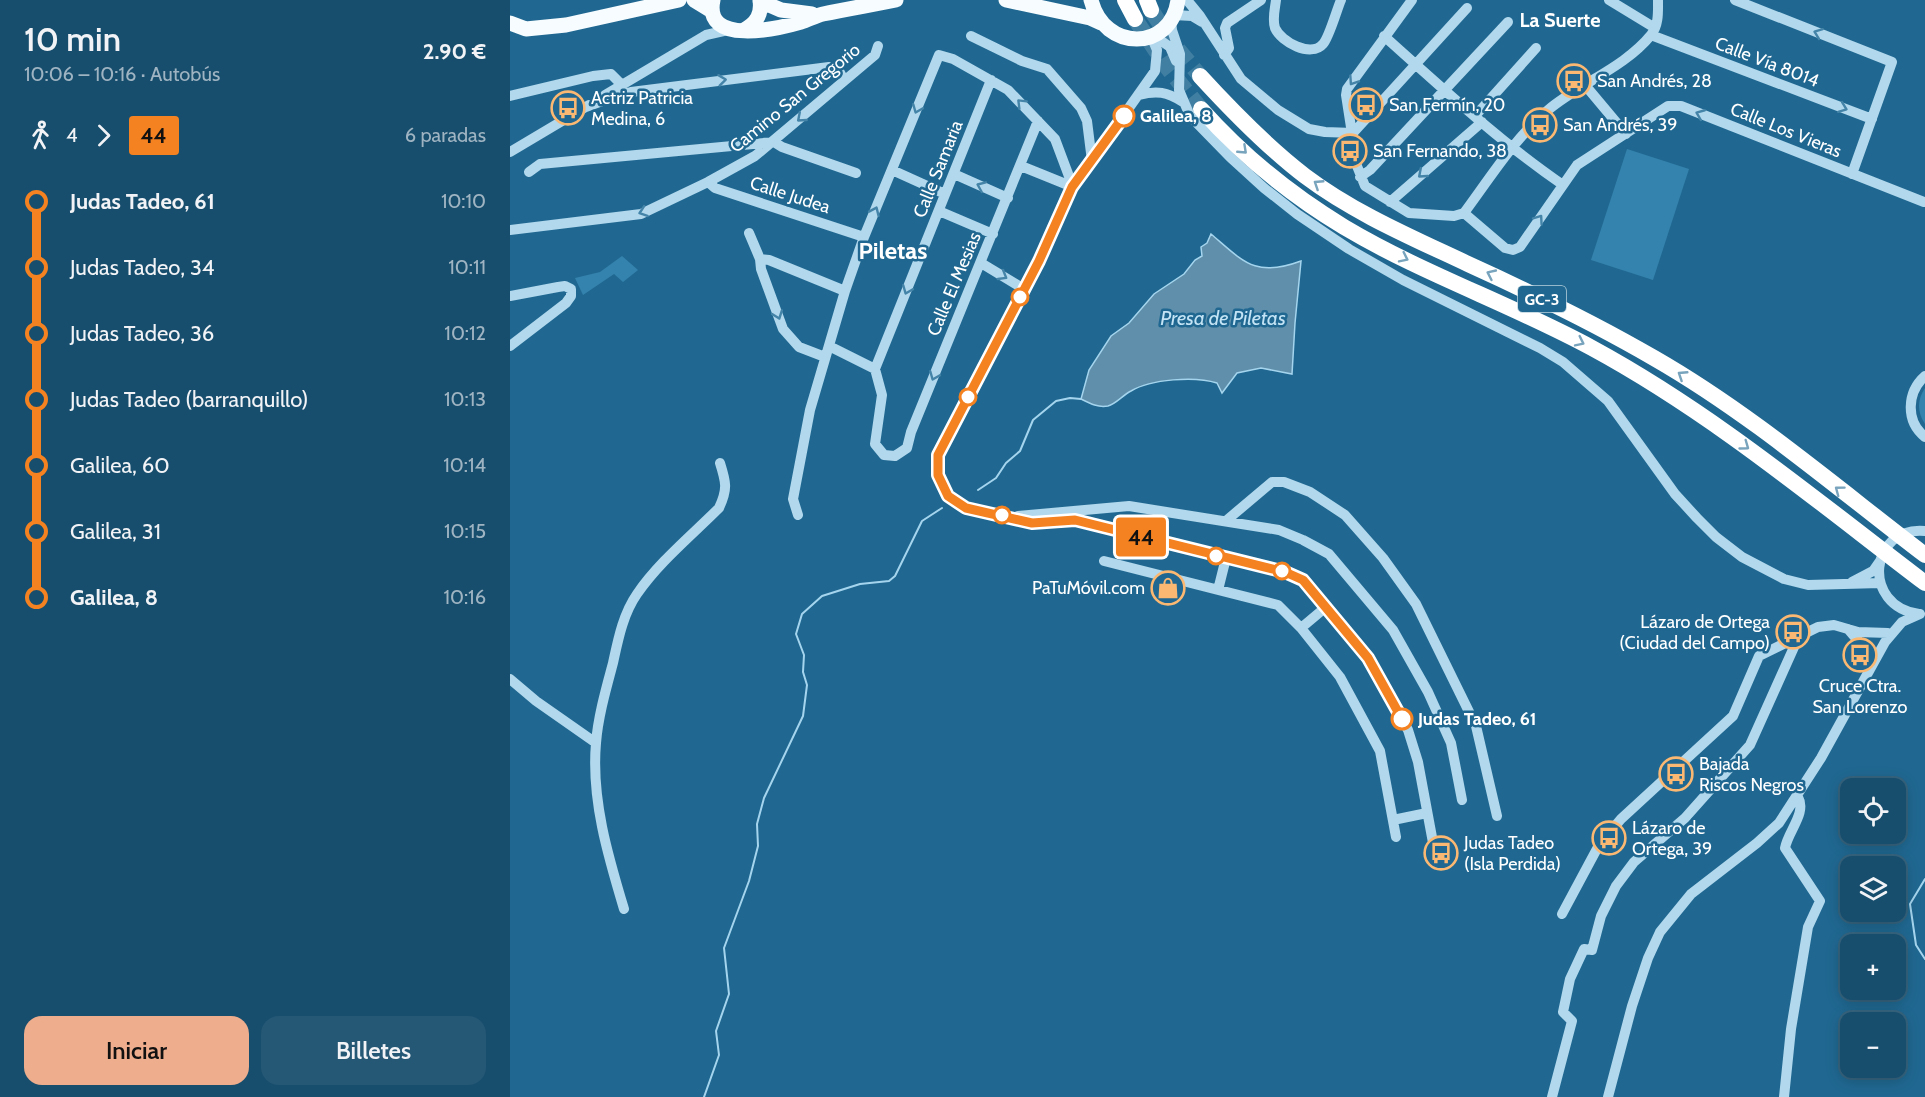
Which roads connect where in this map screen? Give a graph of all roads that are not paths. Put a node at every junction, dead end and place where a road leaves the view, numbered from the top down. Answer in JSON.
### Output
{"nodes":[{"id":1,"x":679,"y":0,"type":"edge"},
{"id":2,"x":694,"y":0,"type":"edge"},
{"id":3,"x":760,"y":0,"type":"edge"},
{"id":4,"x":896,"y":0,"type":"edge"},
{"id":5,"x":1006,"y":0,"type":"edge"},
{"id":6,"x":1082,"y":0,"type":"edge"},
{"id":7,"x":1091,"y":0,"type":"edge"},
{"id":8,"x":1125,"y":0,"type":"edge"},
{"id":9,"x":1187,"y":0,"type":"edge"},
{"id":10,"x":1341,"y":0,"type":"edge"},
{"id":11,"x":1413,"y":0,"type":"edge"},
{"id":12,"x":1609,"y":0,"type":"edge"},
{"id":13,"x":1658,"y":0,"type":"edge"},
{"id":14,"x":1736,"y":0,"type":"edge"},
{"id":15,"x":1258,"y":1,"type":"edge"},
{"id":16,"x":1274,"y":1,"type":"edge"},
{"id":17,"x":1043,"y":7,"type":"junction"},
{"id":18,"x":712,"y":8,"type":"edge"},
{"id":19,"x":1467,"y":8,"type":"dead end"},
{"id":20,"x":1175,"y":12,"type":"edge"},
{"id":21,"x":821,"y":15,"type":"junction"},
{"id":22,"x":1135,"y":19,"type":"tunnel mouth"},
{"id":23,"x":1508,"y":22,"type":"dead end"},
{"id":24,"x":510,"y":23,"type":"edge"},
{"id":25,"x":1101,"y":23,"type":"junction"},
{"id":26,"x":1208,"y":29,"type":"junction"},
{"id":27,"x":729,"y":30,"type":"junction"},
{"id":28,"x":744,"y":30,"type":"junction"},
{"id":29,"x":1653,"y":31,"type":"junction"},
{"id":30,"x":971,"y":36,"type":"dead end"},
{"id":31,"x":1152,"y":36,"type":"junction"},
{"id":32,"x":1384,"y":36,"type":"junction"},
{"id":33,"x":1132,"y":39,"type":"junction"},
{"id":34,"x":692,"y":44,"type":"junction"},
{"id":35,"x":878,"y":46,"type":"dead end"},
{"id":36,"x":1536,"y":48,"type":"dead end"},
{"id":37,"x":1224,"y":55,"type":"junction"},
{"id":38,"x":1157,"y":56,"type":"junction"},
{"id":39,"x":1415,"y":64,"type":"junction"},
{"id":40,"x":655,"y":65,"type":"junction"},
{"id":41,"x":1178,"y":67,"type":"junction"},
{"id":42,"x":1200,"y":76,"type":"tunnel mouth"},
{"id":43,"x":844,"y":80,"type":"junction"},
{"id":44,"x":991,"y":80,"type":"junction"},
{"id":45,"x":622,"y":85,"type":"junction"},
{"id":46,"x":1585,"y":85,"type":"junction"},
{"id":47,"x":664,"y":87,"type":"junction"},
{"id":48,"x":1445,"y":92,"type":"junction"},
{"id":49,"x":1139,"y":95,"type":"junction"},
{"id":50,"x":510,"y":96,"type":"edge"},
{"id":51,"x":1183,"y":102,"type":"junction"},
{"id":52,"x":583,"y":108,"type":"junction"},
{"id":53,"x":1201,"y":109,"type":"tunnel mouth"},
{"id":54,"x":1479,"y":119,"type":"junction"},
{"id":55,"x":1872,"y":119,"type":"junction"},
{"id":56,"x":1038,"y":121,"type":"junction"},
{"id":57,"x":1353,"y":133,"type":"junction"},
{"id":58,"x":1626,"y":134,"type":"junction"},
{"id":59,"x":774,"y":142,"type":"junction"},
{"id":60,"x":731,"y":146,"type":"junction"},
{"id":61,"x":1512,"y":148,"type":"junction"},
{"id":62,"x":510,"y":152,"type":"edge"},
{"id":63,"x":1092,"y":161,"type":"junction"},
{"id":64,"x":743,"y":164,"type":"junction"},
{"id":65,"x":1020,"y":166,"type":"junction"},
{"id":66,"x":892,"y":170,"type":"junction"},
{"id":67,"x":529,"y":172,"type":"dead end"},
{"id":68,"x":856,"y":173,"type":"dead end"},
{"id":69,"x":954,"y":174,"type":"junction"},
{"id":70,"x":1852,"y":174,"type":"junction"},
{"id":71,"x":1360,"y":177,"type":"junction"},
{"id":72,"x":708,"y":182,"type":"junction"},
{"id":73,"x":1563,"y":185,"type":"junction"},
{"id":74,"x":1072,"y":187,"type":"junction"},
{"id":75,"x":945,"y":194,"type":"junction"},
{"id":76,"x":1008,"y":198,"type":"junction"},
{"id":77,"x":1390,"y":202,"type":"junction"},
{"id":78,"x":1924,"y":202,"type":"edge"},
{"id":79,"x":939,"y":211,"type":"junction"},
{"id":80,"x":1464,"y":213,"type":"junction"},
{"id":81,"x":510,"y":230,"type":"edge"},
{"id":82,"x":748,"y":232,"type":"dead end"},
{"id":83,"x":993,"y":234,"type":"junction"},
{"id":84,"x":864,"y":237,"type":"junction"},
{"id":85,"x":760,"y":259,"type":"junction"},
{"id":86,"x":981,"y":263,"type":"junction"},
{"id":87,"x":1024,"y":289,"type":"junction"},
{"id":88,"x":845,"y":291,"type":"junction"},
{"id":89,"x":510,"y":296,"type":"edge"},
{"id":90,"x":510,"y":346,"type":"edge"},
{"id":91,"x":829,"y":346,"type":"junction"},
{"id":92,"x":825,"y":357,"type":"junction"},
{"id":93,"x":875,"y":369,"type":"junction"},
{"id":94,"x":1925,"y":376,"type":"edge"},
{"id":95,"x":1925,"y":437,"type":"edge"},
{"id":96,"x":720,"y":463,"type":"dead end"},
{"id":97,"x":798,"y":515,"type":"dead end"},
{"id":98,"x":1011,"y":517,"type":"junction"},
{"id":99,"x":1227,"y":520,"type":"junction"},
{"id":100,"x":1924,"y":528,"type":"edge"},
{"id":101,"x":1925,"y":555,"type":"edge"},
{"id":102,"x":1226,"y":558,"type":"junction"},
{"id":103,"x":1104,"y":561,"type":"dead end"},
{"id":104,"x":1880,"y":561,"type":"junction"},
{"id":105,"x":1848,"y":583,"type":"junction"},
{"id":106,"x":1880,"y":583,"type":"junction"},
{"id":107,"x":1925,"y":583,"type":"edge"},
{"id":108,"x":1218,"y":590,"type":"junction"},
{"id":109,"x":1891,"y":602,"type":"junction"},
{"id":110,"x":1326,"y":607,"type":"junction"},
{"id":111,"x":1923,"y":614,"type":"edge"},
{"id":112,"x":1301,"y":628,"type":"junction"},
{"id":113,"x":1853,"y":631,"type":"junction"},
{"id":114,"x":1799,"y":636,"type":"junction"},
{"id":115,"x":1885,"y":641,"type":"junction"},
{"id":116,"x":1868,"y":672,"type":"junction"},
{"id":117,"x":510,"y":679,"type":"edge"},
{"id":118,"x":596,"y":743,"type":"junction"},
{"id":119,"x":1798,"y":797,"type":"junction"},
{"id":120,"x":1462,"y":800,"type":"dead end"},
{"id":121,"x":1427,"y":813,"type":"junction"},
{"id":122,"x":1497,"y":816,"type":"dead end"},
{"id":123,"x":1393,"y":820,"type":"junction"},
{"id":124,"x":1396,"y":837,"type":"dead end"},
{"id":125,"x":1430,"y":859,"type":"dead end"},
{"id":126,"x":624,"y":909,"type":"dead end"},
{"id":127,"x":1562,"y":914,"type":"dead end"},
{"id":128,"x":1552,"y":1097,"type":"edge"},
{"id":129,"x":1608,"y":1097,"type":"edge"},
{"id":130,"x":1784,"y":1097,"type":"edge"}],
"edges":[{"from":1,"to":24,"type":"main road"},
{"from":2,"to":18,"type":"main road"},
{"from":3,"to":21,"type":"main road"},
{"from":3,"to":28,"type":"main road"},
{"from":4,"to":21,"type":"main road"},
{"from":5,"to":17,"type":"main road"},
{"from":6,"to":17,"type":"main road"},
{"from":7,"to":25,"type":"main road"},
{"from":8,"to":22,"type":"highway"},
{"from":9,"to":26,"type":"street"},
{"from":10,"to":16,"type":"street"},
{"from":11,"to":32,"type":"street"},
{"from":12,"to":29,"type":"street","name":"Calle Vía 8014"},
{"from":13,"to":29,"type":"street"},
{"from":55,"to":14,"type":"street","one_way":true},
{"from":15,"to":37,"type":"street"},
{"from":17,"to":25,"type":"main road"},
{"from":18,"to":27,"type":"main road"},
{"from":18,"to":34,"type":"street"},
{"from":19,"to":39,"type":"street"},
{"from":20,"to":26,"type":"street"},
{"from":20,"to":31,"type":"main road"},
{"from":20,"to":41,"type":"street"},
{"from":21,"to":28,"type":"main road"},
{"from":23,"to":48,"type":"street"},
{"from":25,"to":33,"type":"main road"},
{"from":26,"to":37,"type":"street"},
{"from":27,"to":28,"type":"main road"},
{"from":27,"to":34,"type":"street"},
{"from":29,"to":46,"type":"street"},
{"from":29,"to":55,"type":"street","name":"Calle Vía 8014","one_way":true},
{"from":30,"to":63,"type":"street"},
{"from":31,"to":33,"type":"main road"},
{"from":31,"to":38,"type":"street"},
{"from":31,"to":41,"type":"street"},
{"from":32,"to":39,"type":"street"},
{"from":32,"to":57,"type":"street","one_way":true},
{"from":33,"to":38,"type":"street"},
{"from":34,"to":40,"type":"street"},
{"from":35,"to":43,"type":"street","name":"Camino San Gregorio"},
{"from":36,"to":54,"type":"street"},
{"from":37,"to":57,"type":"street"},
{"from":38,"to":49,"type":"street"},
{"from":39,"to":48,"type":"street"},
{"from":39,"to":57,"type":"street"},
{"from":40,"to":45,"type":"street"},
{"from":40,"to":47,"type":"street"},
{"from":41,"to":51,"type":"street"},
{"from":101,"to":42,"type":"highway","number":"GC-3","one_way":true},
{"from":47,"to":43,"type":"street","one_way":true},
{"from":43,"to":59,"type":"street","name":"Camino San Gregorio","one_way":true},
{"from":56,"to":44,"type":"street","one_way":true},
{"from":44,"to":66,"type":"street","one_way":true},
{"from":44,"to":69,"type":"street","name":"Calle Samaria"},
{"from":45,"to":50,"type":"street"},
{"from":45,"to":52,"type":"street"},
{"from":46,"to":58,"type":"street"},
{"from":46,"to":61,"type":"street"},
{"from":47,"to":52,"type":"street"},
{"from":48,"to":54,"type":"street"},
{"from":48,"to":71,"type":"street"},
{"from":49,"to":51,"type":"street"},
{"from":49,"to":63,"type":"street"},
{"from":51,"to":105,"type":"street"},
{"from":52,"to":62,"type":"street"},
{"from":53,"to":107,"type":"highway","number":"GC-3","one_way":true},
{"from":54,"to":61,"type":"street"},
{"from":54,"to":77,"type":"street","one_way":true},
{"from":55,"to":70,"type":"street"},
{"from":56,"to":65,"type":"street","name":"Calle El Mesias"},
{"from":56,"to":74,"type":"street"},
{"from":57,"to":71,"type":"street"},
{"from":70,"to":58,"type":"street","name":"Calle Los Vieras","one_way":true},
{"from":58,"to":73,"type":"street","name":"Calle Los Vieras"},
{"from":59,"to":60,"type":"street"},
{"from":59,"to":64,"type":"street","name":"Camino San Gregorio"},
{"from":59,"to":68,"type":"street"},
{"from":60,"to":64,"type":"street"},
{"from":60,"to":67,"type":"street"},
{"from":61,"to":73,"type":"street"},
{"from":61,"to":80,"type":"street"},
{"from":63,"to":74,"type":"street"},
{"from":64,"to":72,"type":"street","name":"Camino San Gregorio"},
{"from":65,"to":74,"type":"street"},
{"from":65,"to":76,"type":"street","name":"Calle El Mesias"},
{"from":66,"to":75,"type":"street"},
{"from":84,"to":66,"type":"street","one_way":true},
{"from":69,"to":75,"type":"street","name":"Calle Samaria"},
{"from":76,"to":69,"type":"street","one_way":true},
{"from":70,"to":78,"type":"street","name":"Calle Los Vieras"},
{"from":71,"to":77,"type":"street"},
{"from":72,"to":81,"type":"street","name":"Camino San Gregorio","one_way":true},
{"from":72,"to":84,"type":"street","name":"Calle Judea"},
{"from":80,"to":73,"type":"street","name":"Calle Los Vieras","one_way":true},
{"from":74,"to":87,"type":"street"},
{"from":75,"to":79,"type":"street","name":"Calle Samaria"},
{"from":76,"to":83,"type":"street","name":"Calle El Mesias"},
{"from":77,"to":80,"type":"street"},
{"from":79,"to":83,"type":"street"},
{"from":79,"to":93,"type":"street","name":"Calle Samaria","one_way":true},
{"from":82,"to":85,"type":"street"},
{"from":83,"to":86,"type":"street","name":"Calle El Mesias"},
{"from":84,"to":88,"type":"street"},
{"from":85,"to":88,"type":"street"},
{"from":85,"to":92,"type":"street","one_way":true},
{"from":86,"to":87,"type":"street","one_way":true},
{"from":86,"to":93,"type":"street","name":"Calle El Mesias","one_way":true},
{"from":87,"to":98,"type":"street"},
{"from":88,"to":91,"type":"street"},
{"from":89,"to":90,"type":"street"},
{"from":91,"to":92,"type":"street"},
{"from":91,"to":93,"type":"street"},
{"from":92,"to":97,"type":"street"},
{"from":94,"to":95,"type":"street"},
{"from":96,"to":118,"type":"street"},
{"from":98,"to":99,"type":"street"},
{"from":98,"to":102,"type":"street"},
{"from":99,"to":120,"type":"street"},
{"from":99,"to":122,"type":"street"},
{"from":100,"to":104,"type":"street"},
{"from":102,"to":108,"type":"street"},
{"from":102,"to":110,"type":"street"},
{"from":103,"to":108,"type":"street"},
{"from":104,"to":105,"type":"street"},
{"from":104,"to":106,"type":"street"},
{"from":105,"to":106,"type":"street"},
{"from":106,"to":109,"type":"street"},
{"from":108,"to":112,"type":"street"},
{"from":109,"to":111,"type":"street"},
{"from":109,"to":115,"type":"street"},
{"from":110,"to":112,"type":"street"},
{"from":110,"to":121,"type":"street"},
{"from":111,"to":115,"type":"street"},
{"from":112,"to":123,"type":"street"},
{"from":113,"to":114,"type":"street"},
{"from":113,"to":115,"type":"street"},
{"from":113,"to":115,"type":"street"},
{"from":113,"to":116,"type":"street"},
{"from":114,"to":127,"type":"street"},
{"from":114,"to":128,"type":"street"},
{"from":115,"to":116,"type":"street"},
{"from":116,"to":119,"type":"street"},
{"from":117,"to":118,"type":"street"},
{"from":118,"to":126,"type":"street"},
{"from":119,"to":129,"type":"street"},
{"from":119,"to":130,"type":"street"},
{"from":121,"to":123,"type":"street"},
{"from":121,"to":125,"type":"street"},
{"from":123,"to":124,"type":"street"}]}
